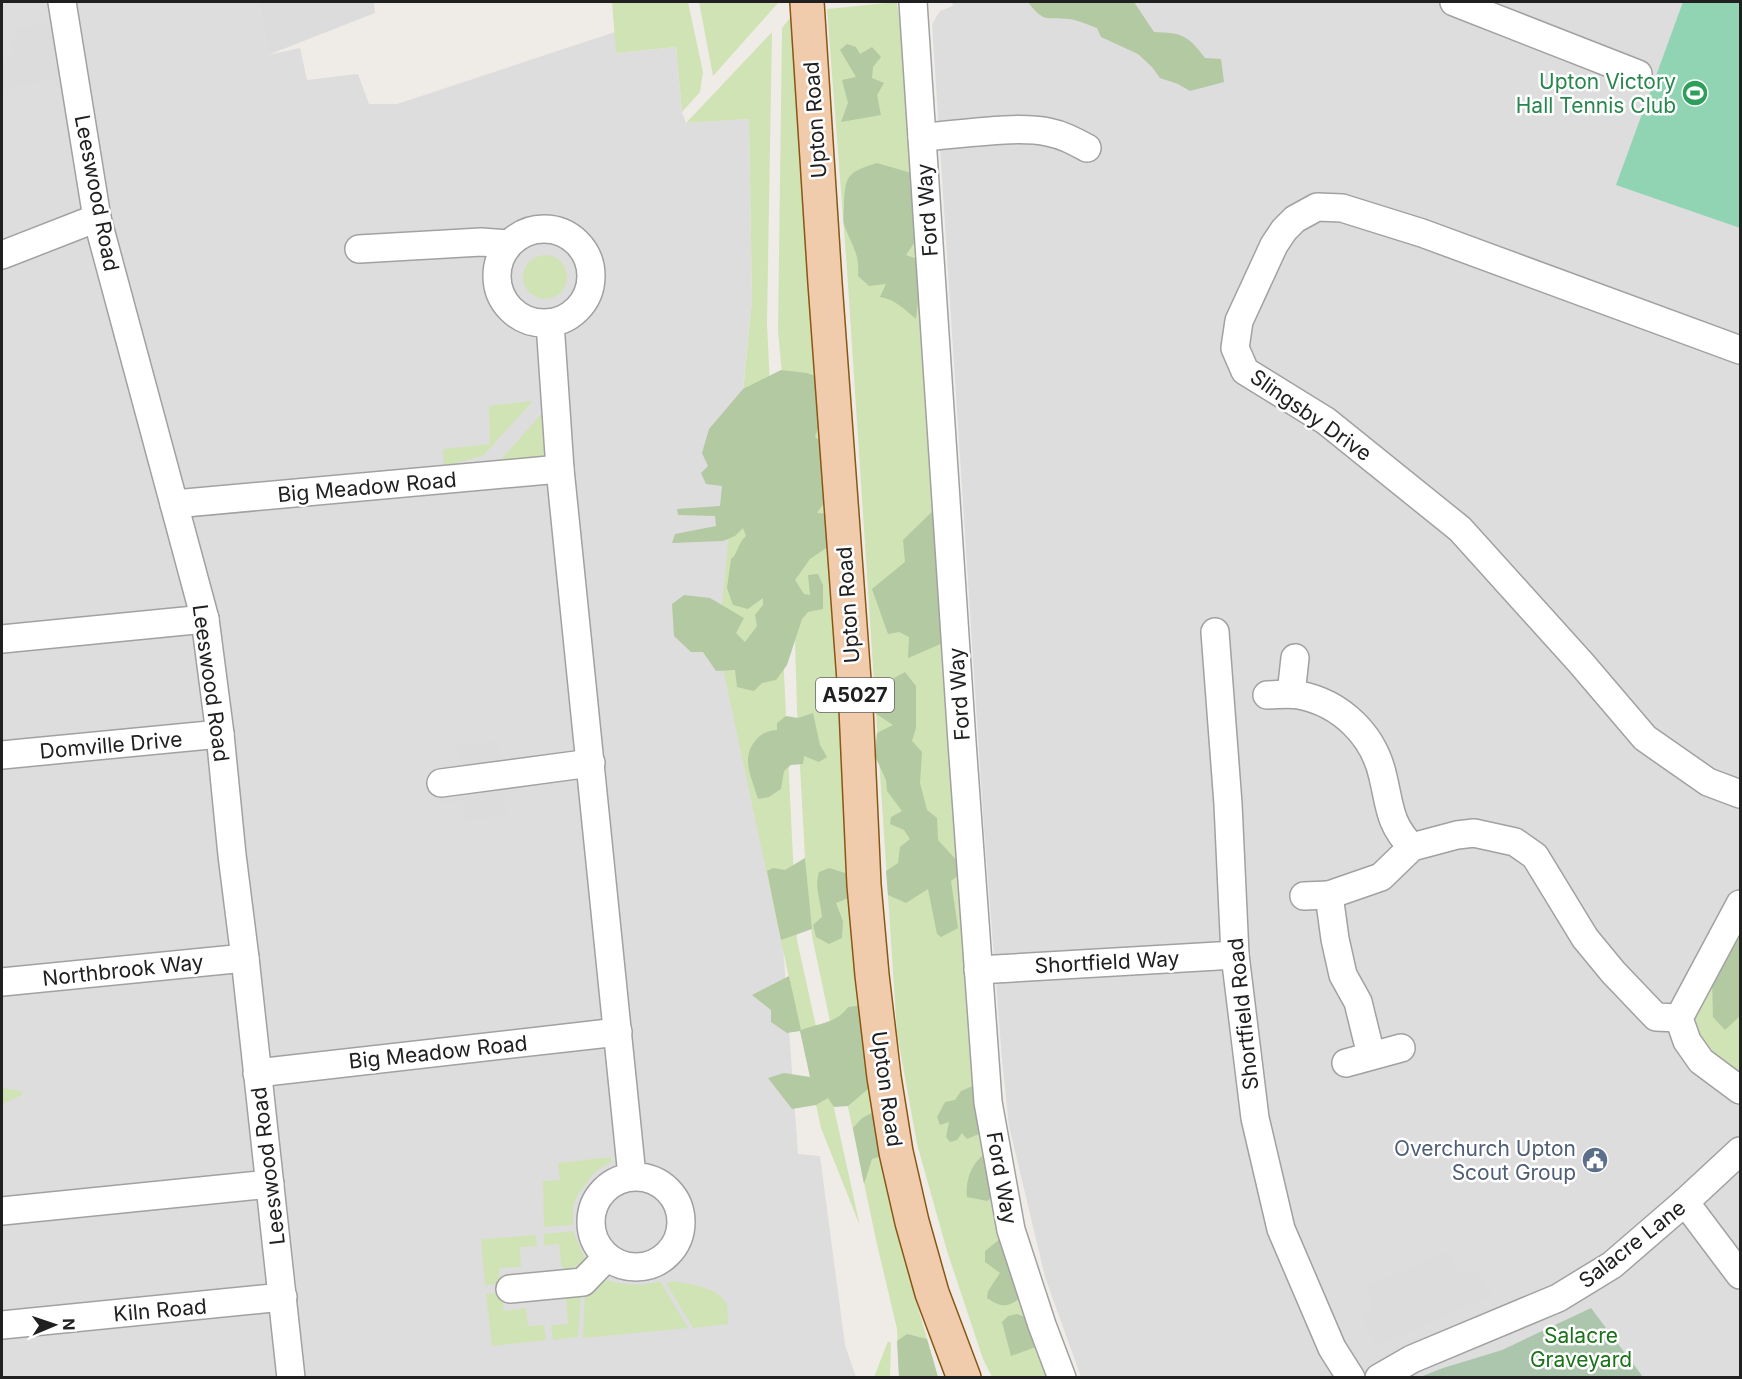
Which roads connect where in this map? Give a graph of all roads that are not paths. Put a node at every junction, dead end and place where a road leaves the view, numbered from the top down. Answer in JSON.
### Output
{"nodes":[{"id":1,"x":63,"y":2,"type":"edge"},
{"id":2,"x":807,"y":2,"type":"edge"},
{"id":3,"x":913,"y":2,"type":"edge"},
{"id":4,"x":1454,"y":2,"type":"edge"},
{"id":5,"x":1514,"y":12,"type":"edge"},
{"id":6,"x":1638,"y":74,"type":"dead end"},
{"id":7,"x":922,"y":137,"type":"junction"},
{"id":8,"x":1087,"y":148,"type":"dead end"},
{"id":9,"x":98,"y":218,"type":"junction"},
{"id":10,"x":509,"y":244,"type":"junction"},
{"id":11,"x":359,"y":249,"type":"dead end"},
{"id":12,"x":2,"y":255,"type":"edge"},
{"id":13,"x":550,"y":323,"type":"junction"},
{"id":14,"x":1740,"y":350,"type":"edge"},
{"id":15,"x":560,"y":469,"type":"junction"},
{"id":16,"x":174,"y":504,"type":"junction"},
{"id":17,"x":205,"y":619,"type":"junction"},
{"id":18,"x":1215,"y":632,"type":"dead end"},
{"id":19,"x":2,"y":639,"type":"edge"},
{"id":20,"x":1295,"y":658,"type":"dead end"},
{"id":21,"x":220,"y":734,"type":"junction"},
{"id":22,"x":2,"y":755,"type":"edge"},
{"id":23,"x":591,"y":763,"type":"junction"},
{"id":24,"x":441,"y":783,"type":"dead end"},
{"id":25,"x":1740,"y":794,"type":"edge"},
{"id":26,"x":1412,"y":847,"type":"junction"},
{"id":27,"x":1740,"y":904,"type":"edge"},
{"id":28,"x":1235,"y":955,"type":"junction"},
{"id":29,"x":245,"y":957,"type":"junction"},
{"id":30,"x":978,"y":970,"type":"junction"},
{"id":31,"x":2,"y":982,"type":"edge"},
{"id":32,"x":1679,"y":1018,"type":"junction"},
{"id":33,"x":618,"y":1032,"type":"junction"},
{"id":34,"x":1401,"y":1048,"type":"dead end"},
{"id":35,"x":257,"y":1073,"type":"junction"},
{"id":36,"x":1740,"y":1090,"type":"edge"},
{"id":37,"x":1740,"y":1150,"type":"edge"},
{"id":38,"x":632,"y":1176,"type":"junction"},
{"id":39,"x":270,"y":1184,"type":"junction"},
{"id":40,"x":1686,"y":1202,"type":"junction"},
{"id":41,"x":2,"y":1211,"type":"edge"},
{"id":42,"x":607,"y":1257,"type":"junction"},
{"id":43,"x":1740,"y":1275,"type":"edge"},
{"id":44,"x":510,"y":1288,"type":"dead end"},
{"id":45,"x":283,"y":1298,"type":"junction"},
{"id":46,"x":2,"y":1325,"type":"edge"},
{"id":47,"x":291,"y":1377,"type":"edge"},
{"id":48,"x":964,"y":1377,"type":"edge"},
{"id":49,"x":1062,"y":1377,"type":"edge"},
{"id":50,"x":1351,"y":1377,"type":"edge"},
{"id":51,"x":1379,"y":1377,"type":"edge"}],
"edges":[{"from":1,"to":9,"type":"street","name":"Leeswood Road"},
{"from":2,"to":48,"type":"main road","name":"Upton Road","number":"A5027"},
{"from":3,"to":7,"type":"street","name":"Ford Way"},
{"from":4,"to":5,"type":"street"},
{"from":5,"to":6,"type":"street"},
{"from":7,"to":8,"type":"street"},
{"from":7,"to":30,"type":"street","name":"Ford Way"},
{"from":9,"to":12,"type":"street"},
{"from":9,"to":16,"type":"street","name":"Leeswood Road"},
{"from":10,"to":11,"type":"street"},
{"from":10,"to":13,"type":"street"},
{"from":10,"to":13,"type":"street"},
{"from":13,"to":15,"type":"street"},
{"from":14,"to":25,"type":"street","name":"Slingsby Drive"},
{"from":15,"to":16,"type":"street","name":"Big Meadow Road"},
{"from":15,"to":23,"type":"street"},
{"from":16,"to":17,"type":"street","name":"Leeswood Road"},
{"from":17,"to":19,"type":"street"},
{"from":17,"to":21,"type":"street","name":"Leeswood Road"},
{"from":18,"to":28,"type":"street","name":"Shortfield Road"},
{"from":20,"to":26,"type":"street"},
{"from":21,"to":22,"type":"street","name":"Domville Drive"},
{"from":21,"to":29,"type":"street","name":"Leeswood Road"},
{"from":23,"to":24,"type":"street"},
{"from":23,"to":33,"type":"street"},
{"from":26,"to":32,"type":"street"},
{"from":26,"to":34,"type":"street"},
{"from":27,"to":32,"type":"street"},
{"from":28,"to":30,"type":"street","name":"Shortfield Way"},
{"from":28,"to":50,"type":"street","name":"Shortfield Road"},
{"from":29,"to":31,"type":"street","name":"Northbrook Way"},
{"from":29,"to":35,"type":"street","name":"Leeswood Road"},
{"from":30,"to":49,"type":"street","name":"Ford Way"},
{"from":32,"to":36,"type":"street"},
{"from":33,"to":35,"type":"street","name":"Big Meadow Road"},
{"from":33,"to":38,"type":"street"},
{"from":35,"to":39,"type":"street","name":"Leeswood Road"},
{"from":37,"to":40,"type":"street","name":"Salacre Lane"},
{"from":38,"to":42,"type":"street"},
{"from":38,"to":42,"type":"street"},
{"from":39,"to":41,"type":"street"},
{"from":39,"to":45,"type":"street","name":"Leeswood Road"},
{"from":40,"to":43,"type":"street"},
{"from":40,"to":51,"type":"street","name":"Salacre Lane"},
{"from":42,"to":44,"type":"street"},
{"from":45,"to":46,"type":"street","name":"Kiln Road"},
{"from":45,"to":47,"type":"street","name":"Leeswood Road"}]}
